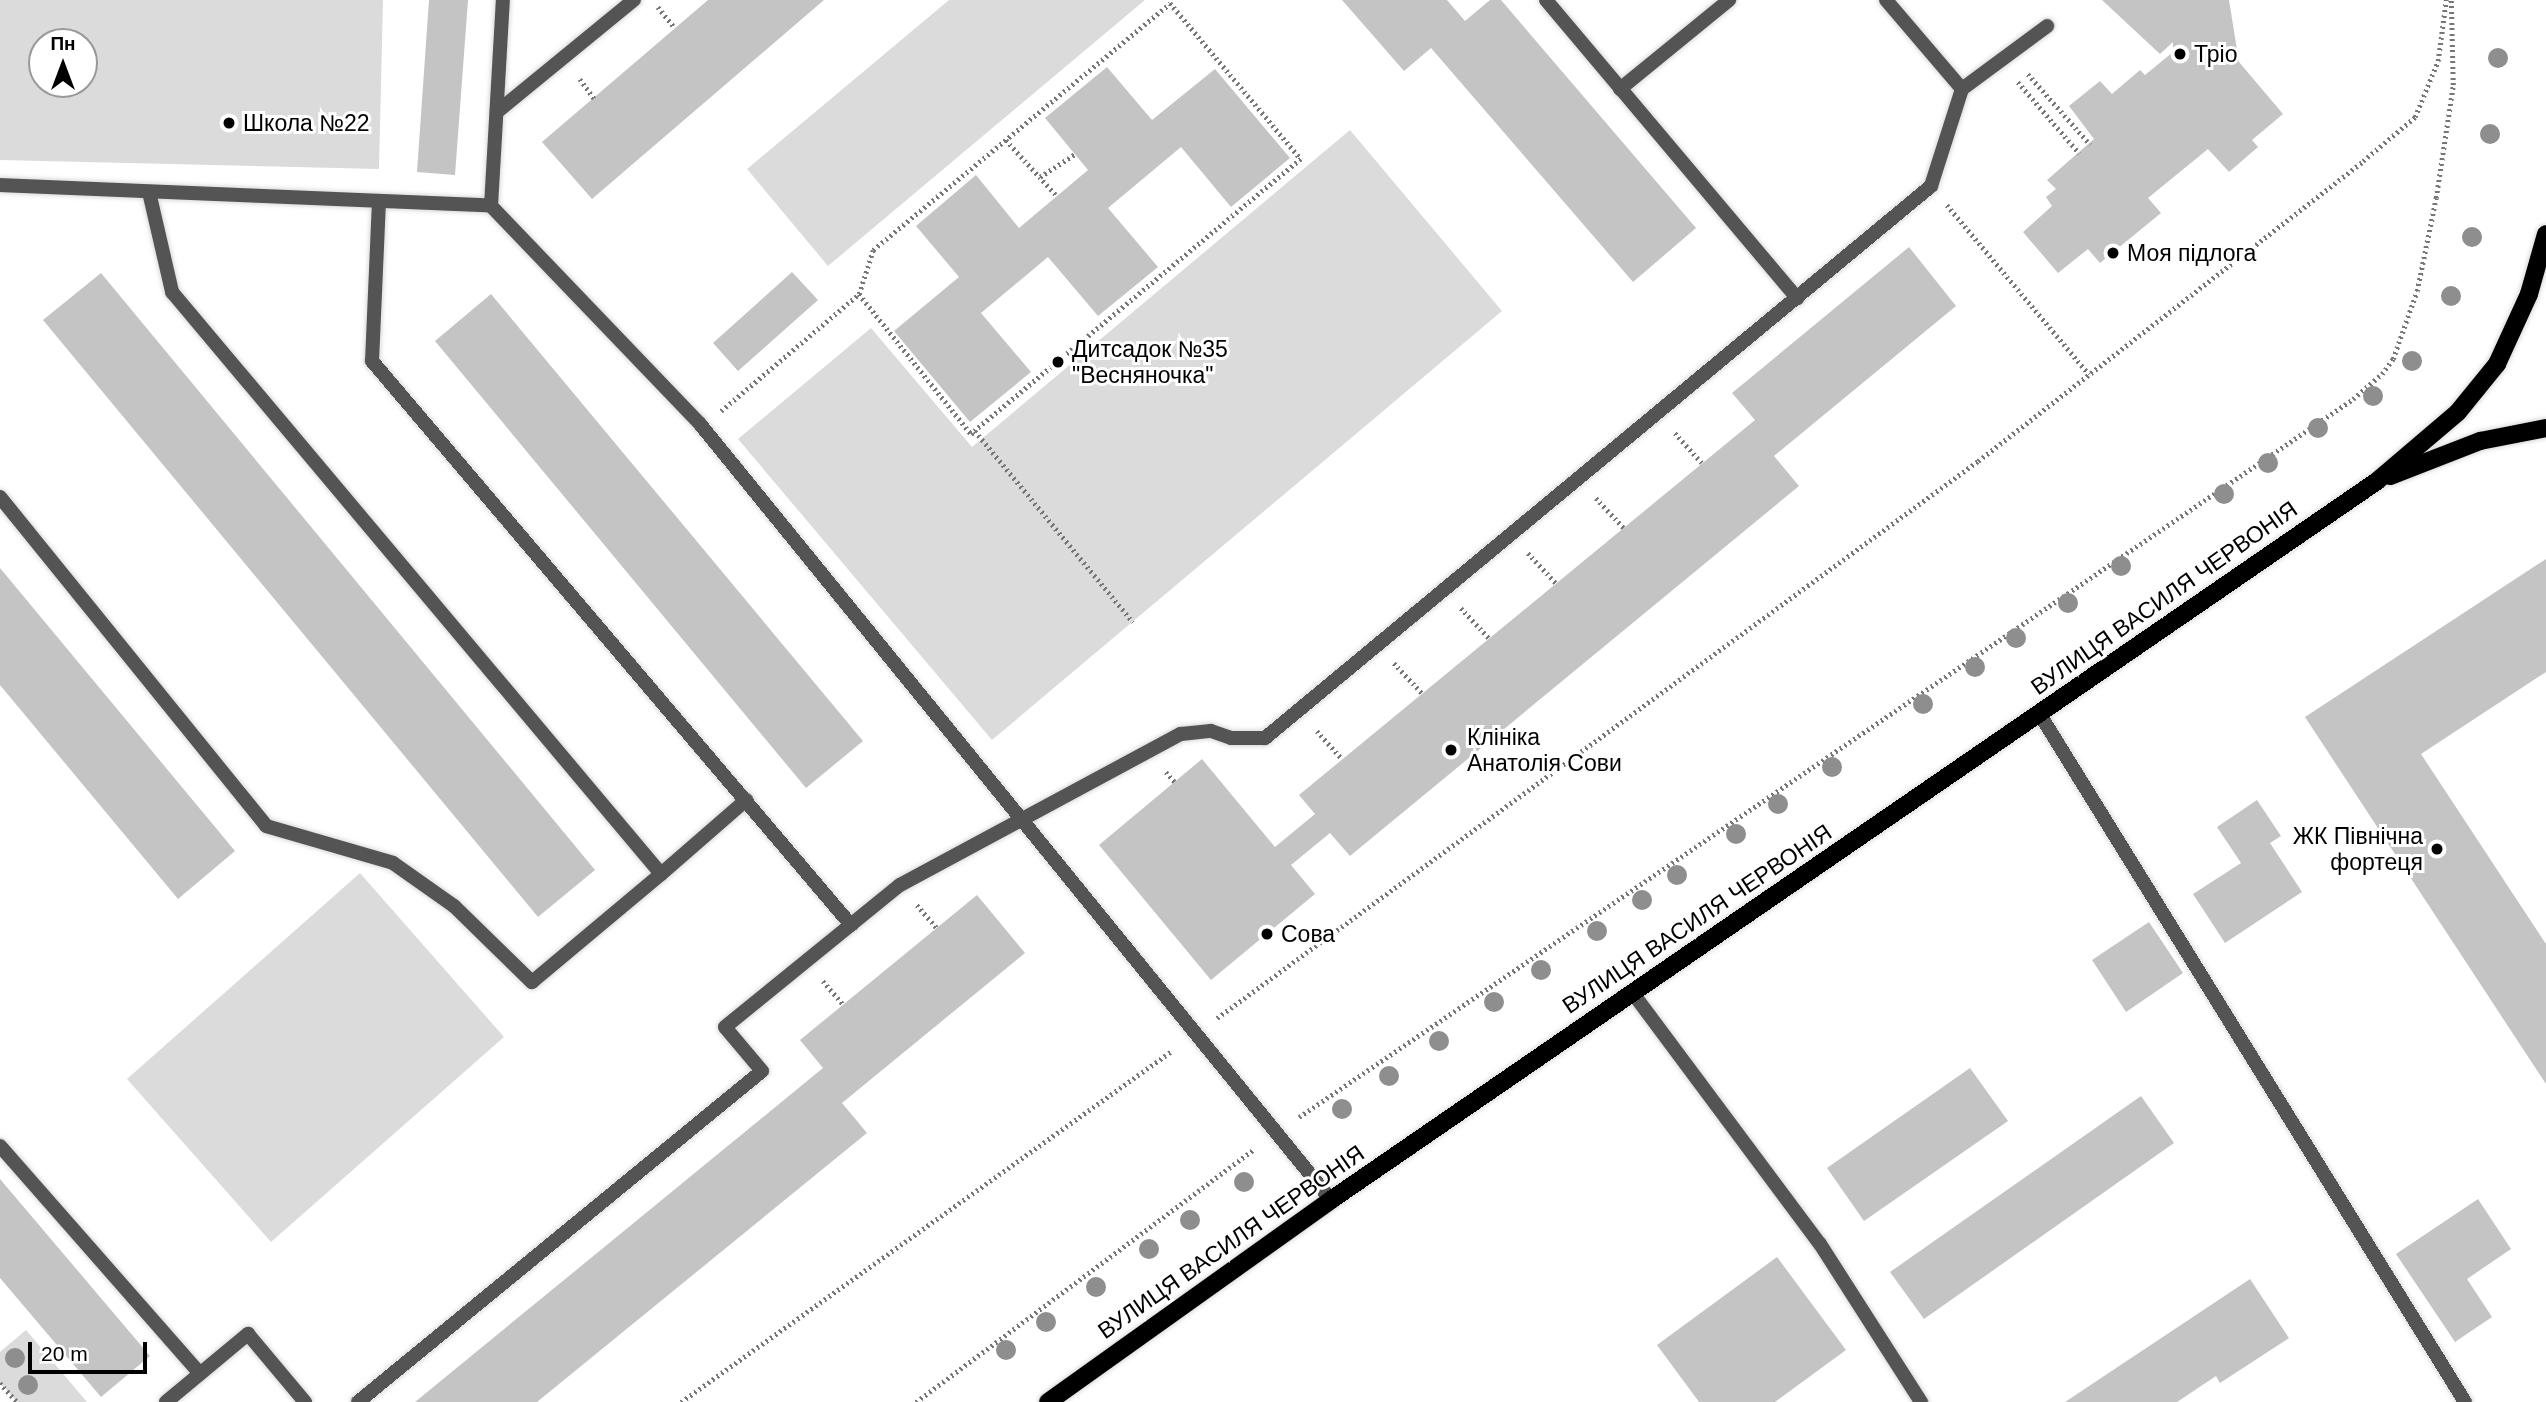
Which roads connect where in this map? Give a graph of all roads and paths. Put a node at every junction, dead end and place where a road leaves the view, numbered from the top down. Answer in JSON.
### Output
{"nodes":[{"id":1,"x":503,"y":0,"type":"edge"},
{"id":2,"x":634,"y":0,"type":"edge"},
{"id":3,"x":653,"y":0,"type":"edge"},
{"id":4,"x":1546,"y":0,"type":"edge"},
{"id":5,"x":1729,"y":0,"type":"edge"},
{"id":6,"x":1886,"y":0,"type":"edge"},
{"id":7,"x":2449,"y":0,"type":"edge"},
{"id":8,"x":2046,"y":26,"type":"dead end"},
{"id":9,"x":675,"y":28,"type":"dead end"},
{"id":10,"x":2005,"y":57,"type":"junction"},
{"id":11,"x":1620,"y":89,"type":"junction"},
{"id":12,"x":1962,"y":89,"type":"junction"},
{"id":13,"x":497,"y":112,"type":"junction"},
{"id":14,"x":1006,"y":140,"type":"junction"},
{"id":15,"x":2090,"y":144,"type":"dead end"},
{"id":16,"x":2079,"y":153,"type":"dead end"},
{"id":17,"x":1075,"y":154,"type":"dead end"},
{"id":18,"x":1040,"y":177,"type":"junction"},
{"id":19,"x":0,"y":185,"type":"edge"},
{"id":20,"x":1931,"y":186,"type":"junction"},
{"id":21,"x":149,"y":192,"type":"junction"},
{"id":22,"x":1057,"y":196,"type":"dead end"},
{"id":23,"x":379,"y":201,"type":"junction"},
{"id":24,"x":491,"y":206,"type":"junction"},
{"id":25,"x":2546,"y":234,"type":"edge"},
{"id":26,"x":859,"y":294,"type":"junction"},
{"id":27,"x":1797,"y":298,"type":"junction"},
{"id":28,"x":2090,"y":374,"type":"junction"},
{"id":29,"x":1657,"y":414,"type":"junction"},
{"id":30,"x":700,"y":424,"type":"junction"},
{"id":31,"x":2546,"y":428,"type":"edge"},
{"id":32,"x":975,"y":431,"type":"junction"},
{"id":33,"x":1702,"y":463,"type":"dead end"},
{"id":34,"x":1578,"y":479,"type":"junction"},
{"id":35,"x":2377,"y":481,"type":"junction"},
{"id":36,"x":0,"y":497,"type":"edge"},
{"id":37,"x":1624,"y":528,"type":"dead end"},
{"id":38,"x":1511,"y":534,"type":"junction"},
{"id":39,"x":1556,"y":583,"type":"dead end"},
{"id":40,"x":1444,"y":589,"type":"junction"},
{"id":41,"x":1133,"y":622,"type":"dead end"},
{"id":42,"x":1489,"y":638,"type":"dead end"},
{"id":43,"x":1378,"y":645,"type":"junction"},
{"id":44,"x":1422,"y":693,"type":"dead end"},
{"id":45,"x":1299,"y":710,"type":"junction"},
{"id":46,"x":2039,"y":713,"type":"junction"},
{"id":47,"x":1342,"y":760,"type":"dead end"},
{"id":48,"x":746,"y":800,"type":"junction"},
{"id":49,"x":1024,"y":819,"type":"junction"},
{"id":50,"x":661,"y":874,"type":"junction"},
{"id":51,"x":851,"y":925,"type":"junction"},
{"id":52,"x":1633,"y":992,"type":"junction"},
{"id":53,"x":1195,"y":1035,"type":"junction"},
{"id":54,"x":1274,"y":1134,"type":"junction"},
{"id":55,"x":0,"y":1146,"type":"edge"},
{"id":56,"x":1331,"y":1200,"type":"junction"},
{"id":57,"x":200,"y":1374,"type":"junction"},
{"id":58,"x":0,"y":1382,"type":"edge"},
{"id":59,"x":17,"y":1402,"type":"edge"},
{"id":60,"x":166,"y":1402,"type":"edge"},
{"id":61,"x":305,"y":1402,"type":"edge"},
{"id":62,"x":358,"y":1402,"type":"edge"},
{"id":63,"x":681,"y":1402,"type":"edge"},
{"id":64,"x":916,"y":1402,"type":"edge"},
{"id":65,"x":1048,"y":1402,"type":"edge"},
{"id":66,"x":1921,"y":1402,"type":"edge"},
{"id":67,"x":2465,"y":1402,"type":"edge"}],
"edges":[{"from":1,"to":13,"type":"lane"},
{"from":2,"to":13,"type":"lane"},
{"from":3,"to":9,"type":"path"},
{"from":4,"to":11,"type":"lane"},
{"from":5,"to":11,"type":"lane"},
{"from":6,"to":12,"type":"lane"},
{"from":7,"to":28,"type":"path"},
{"from":7,"to":54,"type":"path"},
{"from":8,"to":10,"type":"lane"},
{"from":10,"to":12,"type":"lane"},
{"from":10,"to":15,"type":"path"},
{"from":10,"to":16,"type":"path"},
{"from":11,"to":27,"type":"lane"},
{"from":12,"to":20,"type":"lane"},
{"from":13,"to":24,"type":"lane"},
{"from":14,"to":18,"type":"path"},
{"from":14,"to":26,"type":"path"},
{"from":14,"to":32,"type":"path"},
{"from":17,"to":18,"type":"path"},
{"from":18,"to":22,"type":"path"},
{"from":19,"to":21,"type":"lane"},
{"from":20,"to":27,"type":"lane"},
{"from":20,"to":28,"type":"path"},
{"from":21,"to":23,"type":"lane"},
{"from":21,"to":50,"type":"lane"},
{"from":23,"to":24,"type":"lane"},
{"from":23,"to":48,"type":"lane"},
{"from":24,"to":30,"type":"lane"},
{"from":25,"to":35,"type":"main road","name":"ВУЛИЦЯ ВАСИЛЯ ЧЕРВОНІЯ"},
{"from":26,"to":30,"type":"path"},
{"from":26,"to":32,"type":"path"},
{"from":27,"to":29,"type":"lane"},
{"from":28,"to":53,"type":"path"},
{"from":29,"to":33,"type":"path"},
{"from":29,"to":34,"type":"lane"},
{"from":30,"to":49,"type":"lane"},
{"from":31,"to":35,"type":"main road","name":"ВУЛИЦЯ ВАСИЛЯ ЧЕРВОНІЯ"},
{"from":32,"to":41,"type":"path"},
{"from":34,"to":37,"type":"path"},
{"from":34,"to":38,"type":"lane"},
{"from":35,"to":46,"type":"main road","name":"ВУЛИЦЯ ВАСИЛЯ ЧЕРВОНІЯ"},
{"from":36,"to":50,"type":"lane"},
{"from":38,"to":39,"type":"path"},
{"from":38,"to":40,"type":"lane"},
{"from":40,"to":42,"type":"path"},
{"from":40,"to":43,"type":"lane"},
{"from":43,"to":44,"type":"path"},
{"from":43,"to":45,"type":"lane"},
{"from":45,"to":47,"type":"path"},
{"from":45,"to":49,"type":"lane"},
{"from":46,"to":52,"type":"main road","name":"ВУЛИЦЯ ВАСИЛЯ ЧЕРВОНІЯ"},
{"from":46,"to":67,"type":"lane"},
{"from":48,"to":50,"type":"lane"},
{"from":48,"to":51,"type":"lane"},
{"from":49,"to":51,"type":"lane"},
{"from":49,"to":53,"type":"lane"},
{"from":51,"to":62,"type":"lane"},
{"from":52,"to":56,"type":"main road","name":"ВУЛИЦЯ ВАСИЛЯ ЧЕРВОНІЯ"},
{"from":52,"to":66,"type":"lane"},
{"from":53,"to":54,"type":"lane"},
{"from":53,"to":63,"type":"path"},
{"from":54,"to":56,"type":"lane"},
{"from":54,"to":64,"type":"path"},
{"from":55,"to":57,"type":"lane"},
{"from":56,"to":65,"type":"main road","name":"ВУЛИЦЯ ВАСИЛЯ ЧЕРВОНІЯ"},
{"from":57,"to":60,"type":"lane"},
{"from":57,"to":61,"type":"lane"},
{"from":58,"to":59,"type":"path"}]}
